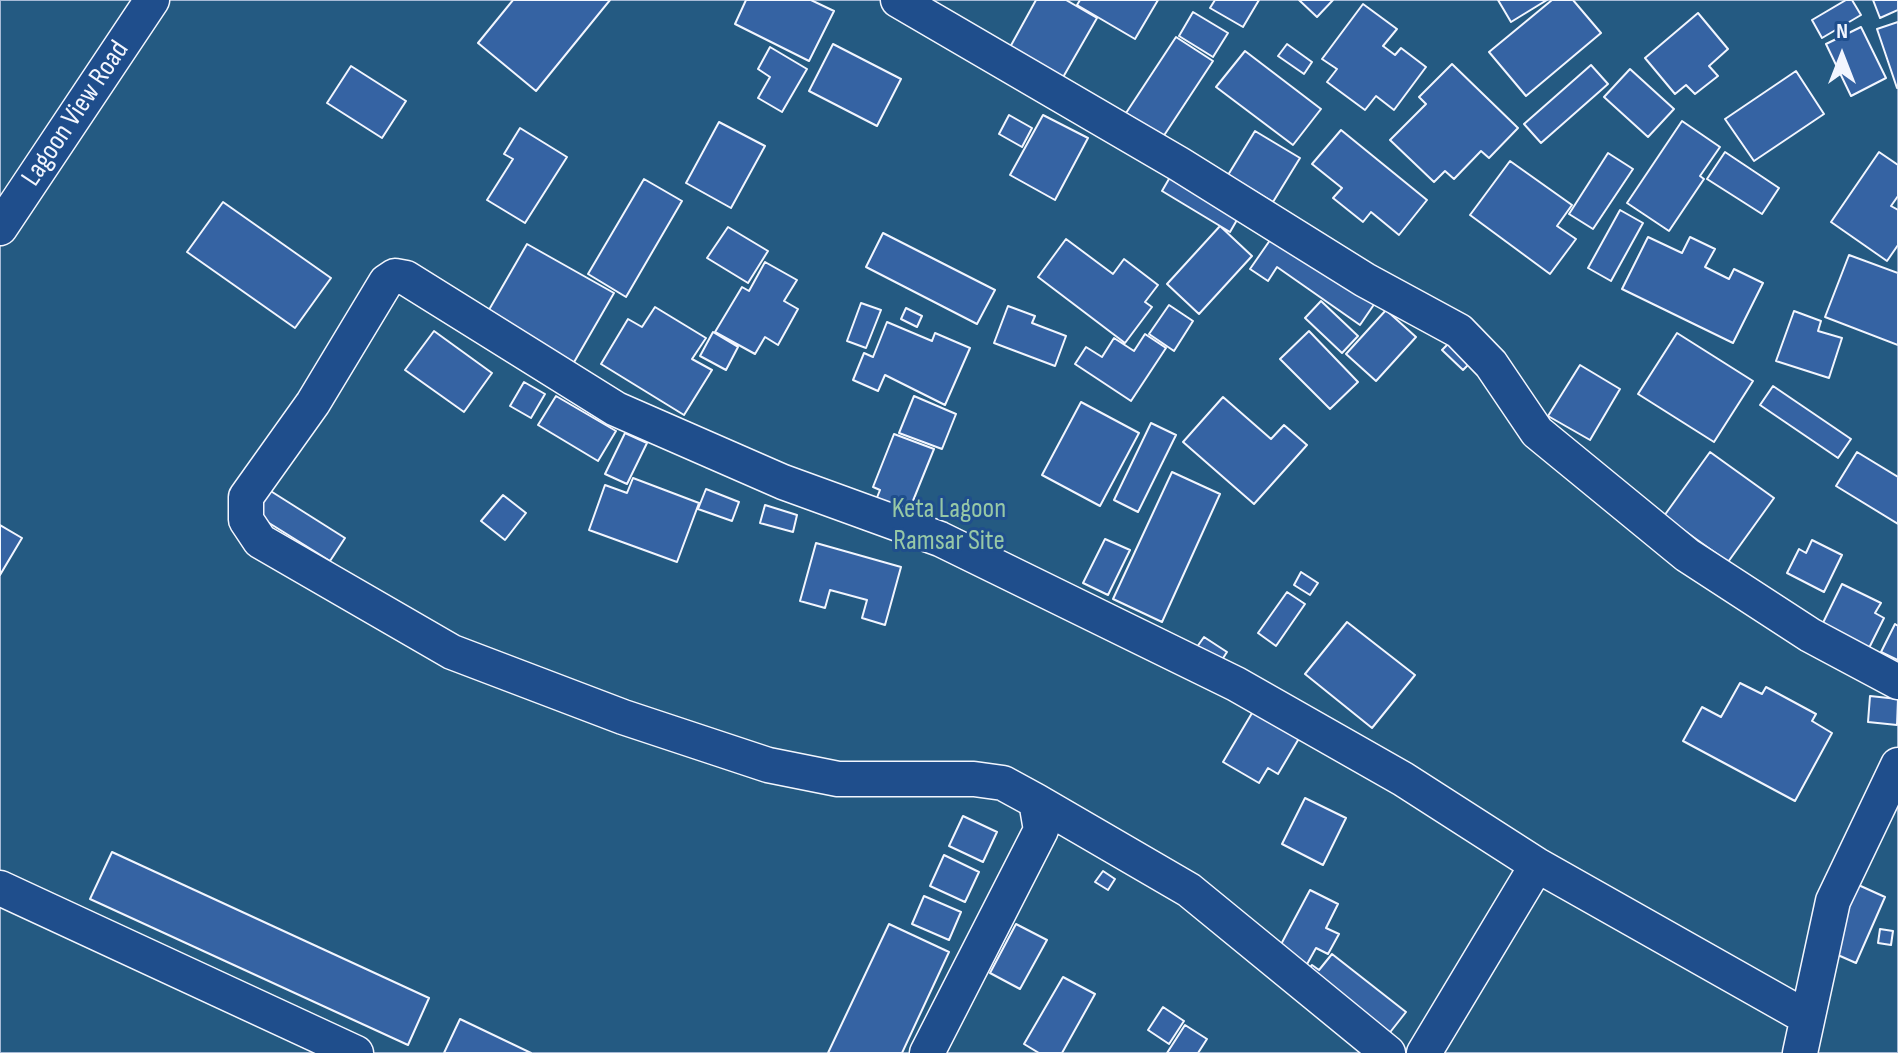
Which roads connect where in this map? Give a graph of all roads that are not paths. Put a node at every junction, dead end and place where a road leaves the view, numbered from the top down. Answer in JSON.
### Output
{"nodes":[{"id":1,"x":152,"y":0,"type":"edge"},
{"id":2,"x":898,"y":0,"type":"edge"},
{"id":3,"x":0,"y":228,"type":"edge"},
{"id":4,"x":1898,"y":682,"type":"edge"},
{"id":5,"x":1898,"y":765,"type":"edge"},
{"id":6,"x":1036,"y":801,"type":"junction"},
{"id":7,"x":1537,"y":865,"type":"junction"},
{"id":8,"x":0,"y":888,"type":"edge"},
{"id":9,"x":1806,"y":1017,"type":"junction"},
{"id":10,"x":356,"y":1053,"type":"edge"},
{"id":11,"x":927,"y":1053,"type":"edge"},
{"id":12,"x":1388,"y":1053,"type":"edge"},
{"id":13,"x":1424,"y":1053,"type":"edge"},
{"id":14,"x":1800,"y":1053,"type":"edge"}],
"edges":[{"from":1,"to":3,"type":"street","name":"Lagoon View Road"},
{"from":2,"to":4,"type":"street"},
{"from":5,"to":9,"type":"street"},
{"from":6,"to":7,"type":"street"},
{"from":6,"to":11,"type":"street"},
{"from":6,"to":12,"type":"street"},
{"from":7,"to":9,"type":"street"},
{"from":7,"to":13,"type":"street"},
{"from":8,"to":10,"type":"street"},
{"from":9,"to":14,"type":"street"}]}
